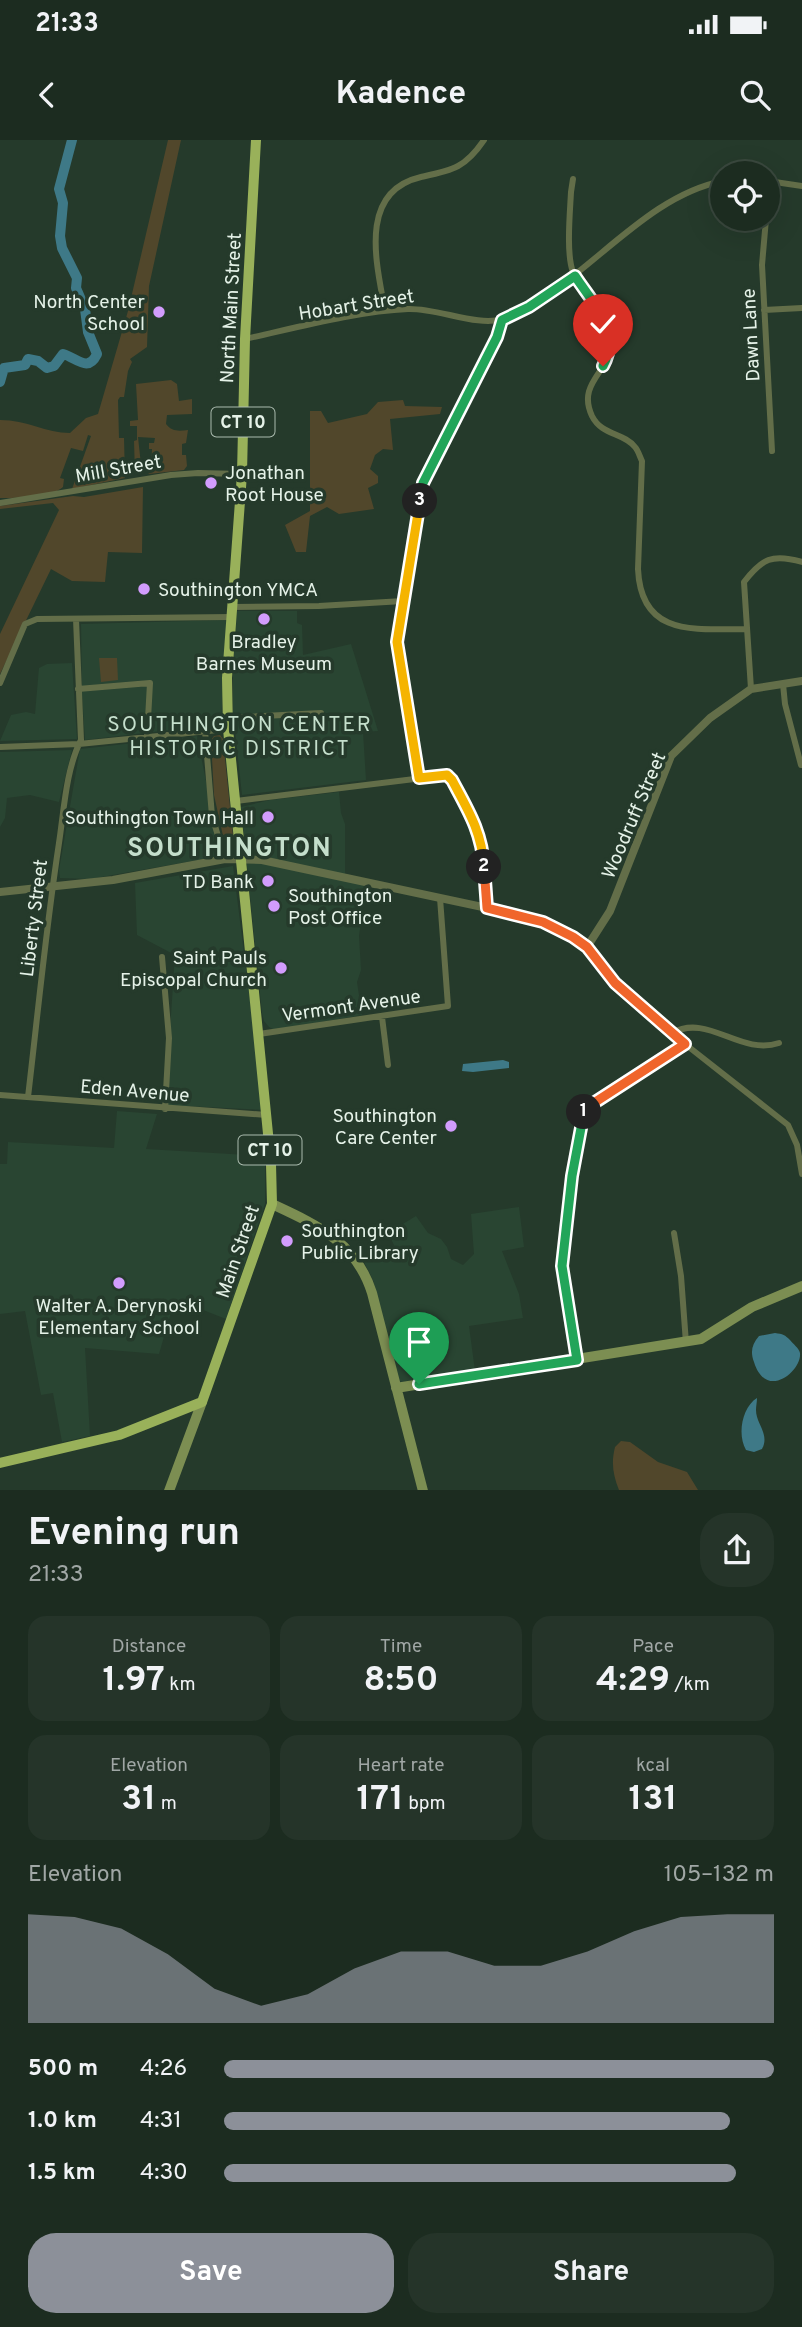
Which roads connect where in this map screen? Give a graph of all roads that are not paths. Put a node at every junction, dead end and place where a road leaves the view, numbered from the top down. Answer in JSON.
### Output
{"nodes":[{"id":1,"x":257,"y":140,"type":"edge"},
{"id":2,"x":484,"y":140,"type":"edge"},
{"id":3,"x":573,"y":179,"type":"dead end"},
{"id":4,"x":780,"y":183,"type":"edge"},
{"id":5,"x":710,"y":184,"type":"edge"},
{"id":6,"x":802,"y":186,"type":"edge"},
{"id":7,"x":765,"y":231,"type":"edge"},
{"id":8,"x":575,"y":276,"type":"junction"},
{"id":9,"x":802,"y":308,"type":"edge"},
{"id":10,"x":764,"y":310,"type":"junction"},
{"id":11,"x":385,"y":311,"type":"junction"},
{"id":12,"x":502,"y":320,"type":"junction"},
{"id":13,"x":245,"y":339,"type":"junction"},
{"id":14,"x":772,"y":451,"type":"dead end"},
{"id":15,"x":242,"y":474,"type":"junction"},
{"id":16,"x":0,"y":503,"type":"edge"},
{"id":17,"x":802,"y":562,"type":"edge"},
{"id":18,"x":403,"y":601,"type":"junction"},
{"id":19,"x":232,"y":612,"type":"junction"},
{"id":20,"x":76,"y":619,"type":"junction"},
{"id":21,"x":747,"y":629,"type":"junction"},
{"id":22,"x":802,"y":681,"type":"edge"},
{"id":23,"x":0,"y":683,"type":"edge"},
{"id":24,"x":783,"y":684,"type":"junction"},
{"id":25,"x":78,"y":689,"type":"junction"},
{"id":26,"x":751,"y":689,"type":"junction"},
{"id":27,"x":321,"y":713,"type":"dead end"},
{"id":28,"x":228,"y":724,"type":"junction"},
{"id":29,"x":205,"y":731,"type":"junction"},
{"id":30,"x":147,"y":737,"type":"junction"},
{"id":31,"x":79,"y":744,"type":"junction"},
{"id":32,"x":0,"y":747,"type":"edge"},
{"id":33,"x":801,"y":765,"type":"edge"},
{"id":34,"x":419,"y":778,"type":"junction"},
{"id":35,"x":236,"y":802,"type":"junction"},
{"id":36,"x":240,"y":858,"type":"junction"},
{"id":37,"x":225,"y":859,"type":"junction"},
{"id":38,"x":51,"y":887,"type":"junction"},
{"id":39,"x":0,"y":892,"type":"edge"},
{"id":40,"x":440,"y":898,"type":"junction"},
{"id":41,"x":487,"y":908,"type":"junction"},
{"id":42,"x":587,"y":947,"type":"junction"},
{"id":43,"x":162,"y":957,"type":"dead end"},
{"id":44,"x":382,"y":1017,"type":"junction"},
{"id":45,"x":672,"y":1033,"type":"junction"},
{"id":46,"x":259,"y":1034,"type":"junction"},
{"id":47,"x":779,"y":1042,"type":"dead end"},
{"id":48,"x":685,"y":1044,"type":"junction"},
{"id":49,"x":388,"y":1065,"type":"dead end"},
{"id":50,"x":0,"y":1095,"type":"edge"},
{"id":51,"x":28,"y":1097,"type":"junction"},
{"id":52,"x":164,"y":1109,"type":"junction"},
{"id":53,"x":267,"y":1115,"type":"junction"},
{"id":54,"x":802,"y":1174,"type":"edge"},
{"id":55,"x":272,"y":1205,"type":"junction"},
{"id":56,"x":674,"y":1233,"type":"dead end"},
{"id":57,"x":802,"y":1286,"type":"edge"},
{"id":58,"x":686,"y":1343,"type":"junction"},
{"id":59,"x":577,"y":1360,"type":"junction"},
{"id":60,"x":396,"y":1388,"type":"junction"},
{"id":61,"x":202,"y":1402,"type":"junction"},
{"id":62,"x":0,"y":1462,"type":"edge"},
{"id":63,"x":169,"y":1490,"type":"edge"},
{"id":64,"x":423,"y":1490,"type":"edge"}],
"edges":[{"from":1,"to":13,"type":"highway","name":"North Main Street","number":"CT 10"},
{"from":2,"to":11,"type":"street"},
{"from":3,"to":8,"type":"street"},
{"from":4,"to":6,"type":"street"},
{"from":5,"to":8,"type":"street","name":"Hobart Street"},
{"from":7,"to":10,"type":"street","name":"Dawn Lane"},
{"from":8,"to":12,"type":"street","name":"Hobart Street"},
{"from":8,"to":21,"type":"street"},
{"from":9,"to":10,"type":"street"},
{"from":10,"to":14,"type":"street","name":"Dawn Lane"},
{"from":11,"to":12,"type":"street","name":"Hobart Street"},
{"from":11,"to":13,"type":"street","name":"Hobart Street"},
{"from":12,"to":18,"type":"street"},
{"from":13,"to":15,"type":"highway","name":"North Main Street","number":"CT 10"},
{"from":15,"to":16,"type":"street","name":"Mill Street"},
{"from":15,"to":19,"type":"highway","name":"North Main Street","number":"CT 10"},
{"from":17,"to":21,"type":"street"},
{"from":18,"to":19,"type":"street"},
{"from":18,"to":34,"type":"street"},
{"from":19,"to":20,"type":"street"},
{"from":19,"to":28,"type":"highway","name":"North Main Street","number":"CT 10"},
{"from":20,"to":23,"type":"street"},
{"from":20,"to":25,"type":"street","name":"Liberty Street"},
{"from":21,"to":26,"type":"street"},
{"from":22,"to":24,"type":"street","name":"Woodruff Street"},
{"from":24,"to":26,"type":"street","name":"Woodruff Street"},
{"from":24,"to":33,"type":"street"},
{"from":25,"to":30,"type":"street"},
{"from":25,"to":31,"type":"street","name":"Liberty Street"},
{"from":26,"to":42,"type":"street","name":"Woodruff Street"},
{"from":27,"to":28,"type":"street"},
{"from":28,"to":29,"type":"street"},
{"from":28,"to":35,"type":"highway","name":"Main Street","number":"CT 10"},
{"from":29,"to":30,"type":"street"},
{"from":29,"to":37,"type":"street"},
{"from":30,"to":31,"type":"street"},
{"from":31,"to":32,"type":"street"},
{"from":31,"to":38,"type":"street","name":"Liberty Street"},
{"from":34,"to":35,"type":"street"},
{"from":34,"to":41,"type":"street"},
{"from":35,"to":36,"type":"highway","name":"Main Street","number":"CT 10"},
{"from":36,"to":37,"type":"street"},
{"from":36,"to":40,"type":"street"},
{"from":36,"to":46,"type":"highway","name":"Main Street","number":"CT 10"},
{"from":37,"to":38,"type":"street"},
{"from":38,"to":39,"type":"street"},
{"from":38,"to":51,"type":"street","name":"Liberty Street"},
{"from":40,"to":41,"type":"street"},
{"from":40,"to":44,"type":"street","name":"Vermont Avenue"},
{"from":41,"to":42,"type":"street"},
{"from":42,"to":45,"type":"street"},
{"from":43,"to":52,"type":"street"},
{"from":44,"to":46,"type":"street","name":"Vermont Avenue"},
{"from":44,"to":49,"type":"street"},
{"from":45,"to":47,"type":"street"},
{"from":45,"to":48,"type":"street"},
{"from":46,"to":53,"type":"highway","name":"Main Street","number":"CT 10"},
{"from":48,"to":54,"type":"street"},
{"from":48,"to":59,"type":"street"},
{"from":50,"to":51,"type":"street","name":"Eden Avenue"},
{"from":51,"to":52,"type":"street","name":"Eden Avenue"},
{"from":52,"to":53,"type":"street","name":"Eden Avenue"},
{"from":53,"to":55,"type":"highway","name":"Main Street","number":"CT 10"},
{"from":55,"to":60,"type":"main road"},
{"from":55,"to":61,"type":"highway","name":"Main Street","number":"CT 10"},
{"from":56,"to":58,"type":"street"},
{"from":57,"to":58,"type":"main road"},
{"from":58,"to":59,"type":"main road"},
{"from":59,"to":60,"type":"main road"},
{"from":60,"to":64,"type":"main road"},
{"from":61,"to":62,"type":"highway"},
{"from":61,"to":63,"type":"main road"}]}
